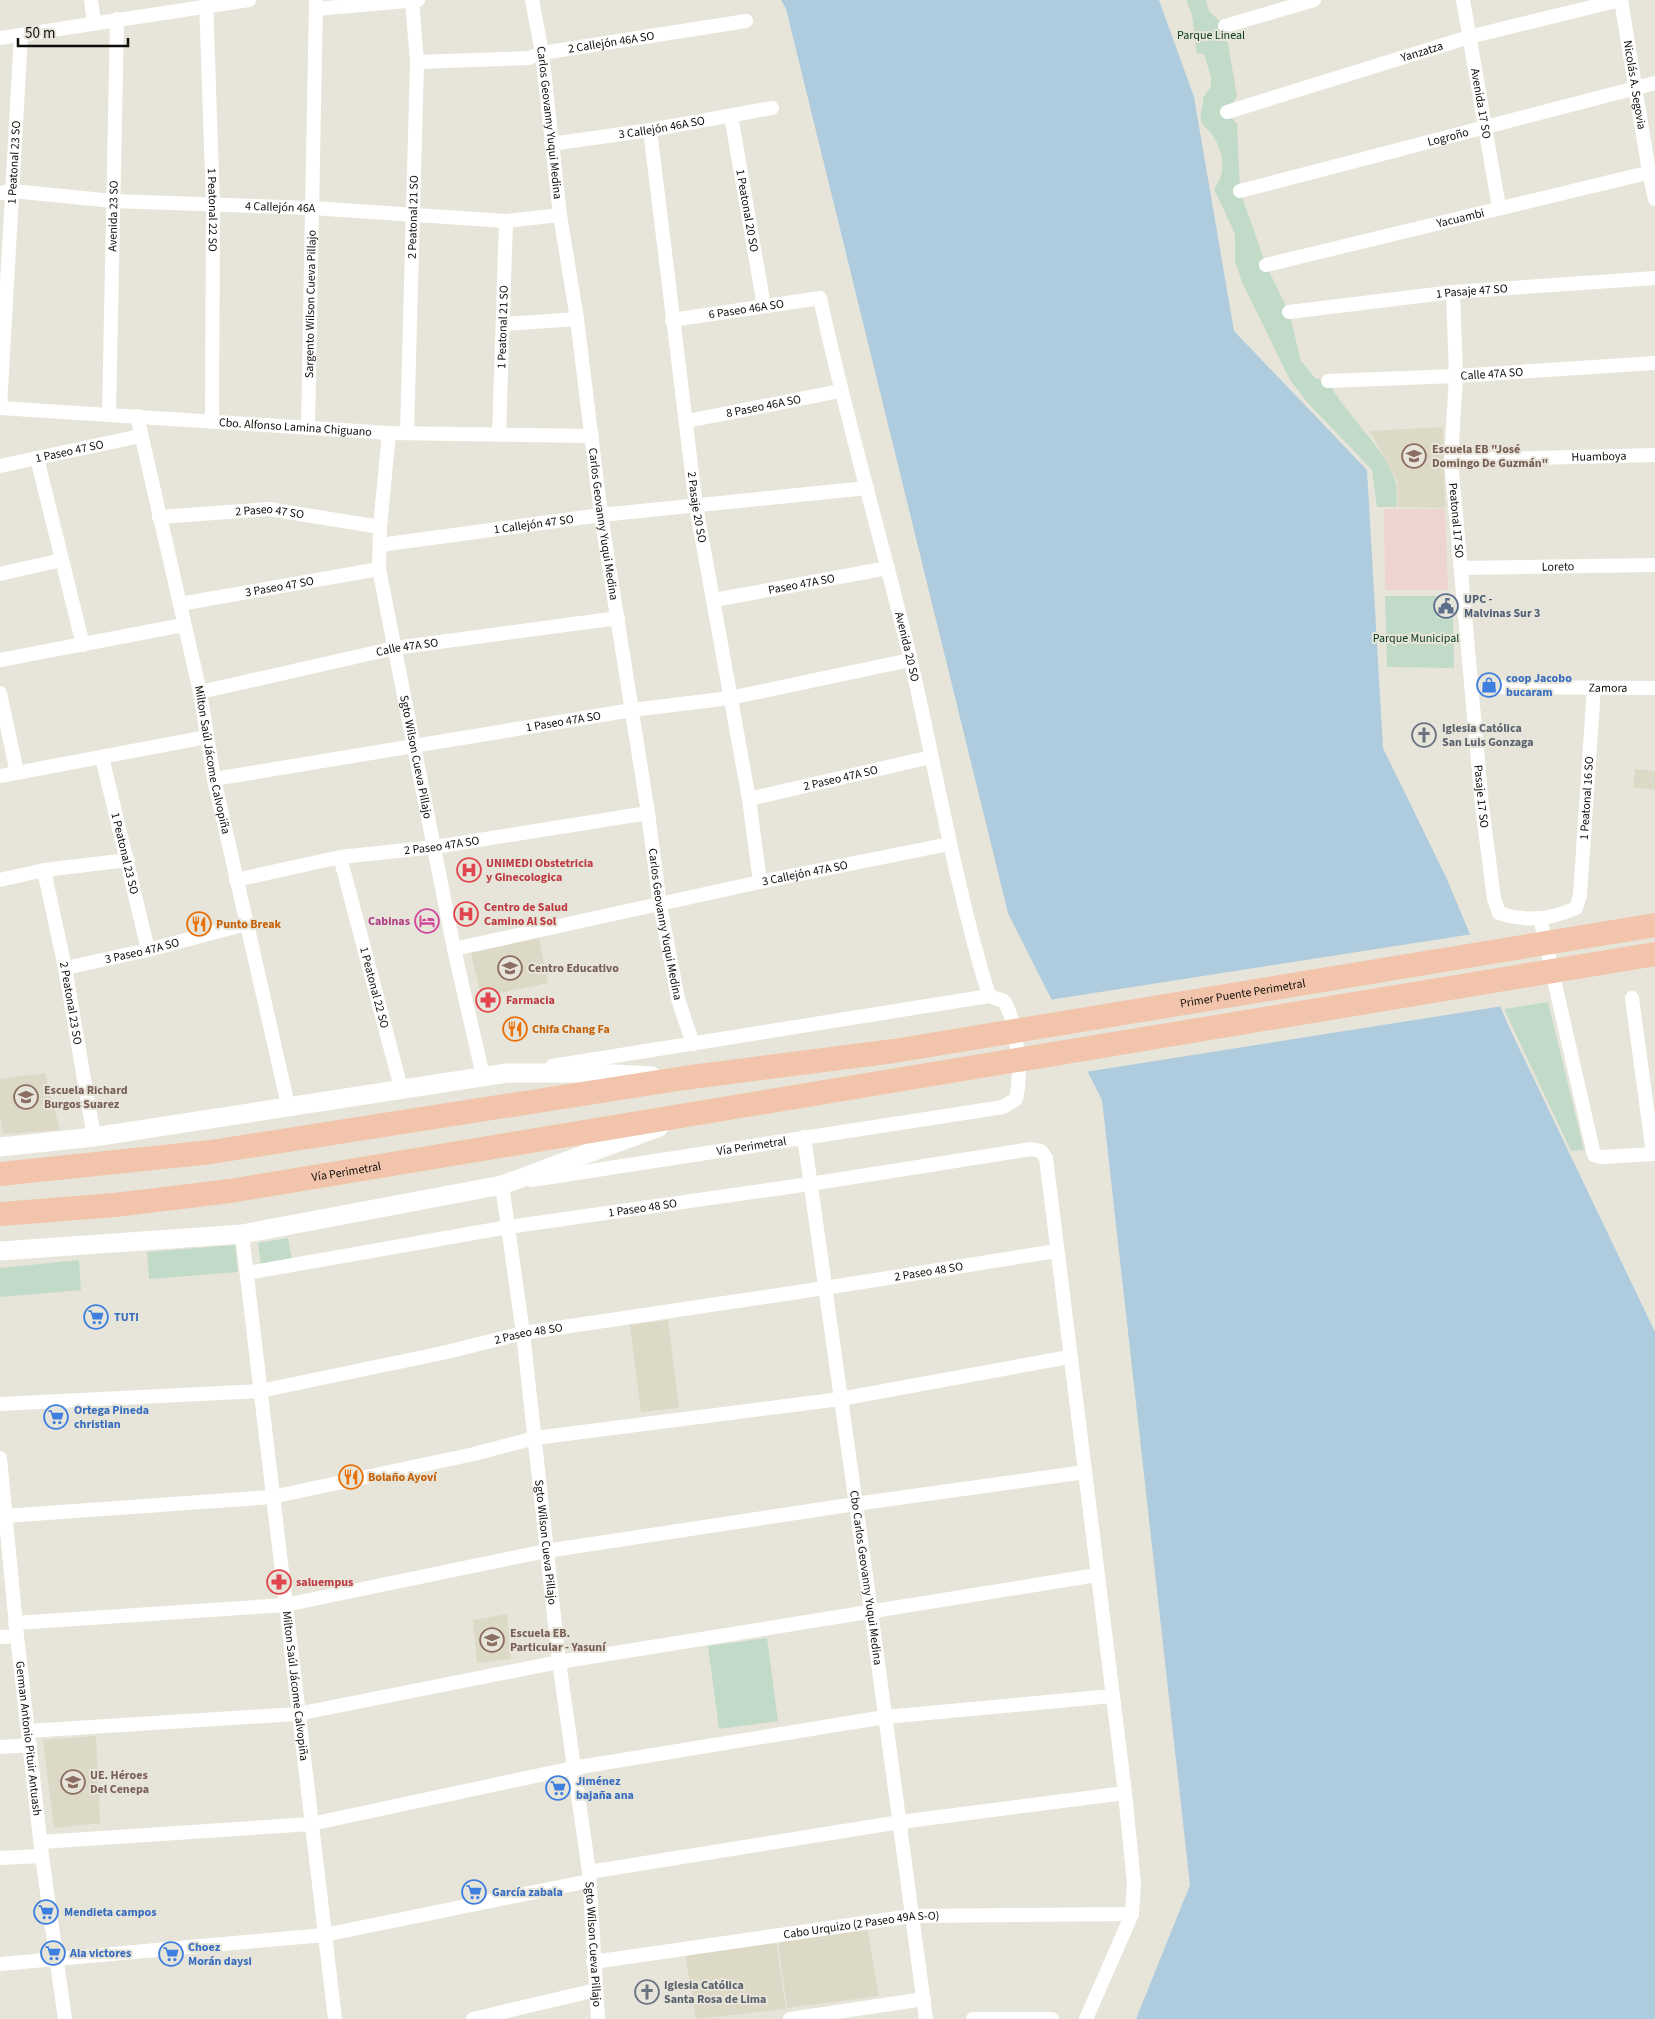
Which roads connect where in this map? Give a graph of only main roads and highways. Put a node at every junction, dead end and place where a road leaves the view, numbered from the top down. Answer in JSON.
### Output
{"nodes":[{"id":1,"x":1655,"y":925,"type":"edge"},
{"id":2,"x":1655,"y":954,"type":"edge"},
{"id":3,"x":0,"y":1174,"type":"edge"},
{"id":4,"x":0,"y":1214,"type":"edge"}],
"edges":[{"from":1,"to":3,"type":"highway","name":"Primer Puente Perimetral"},
{"from":2,"to":4,"type":"highway","name":"Vía Perimetral"}]}
